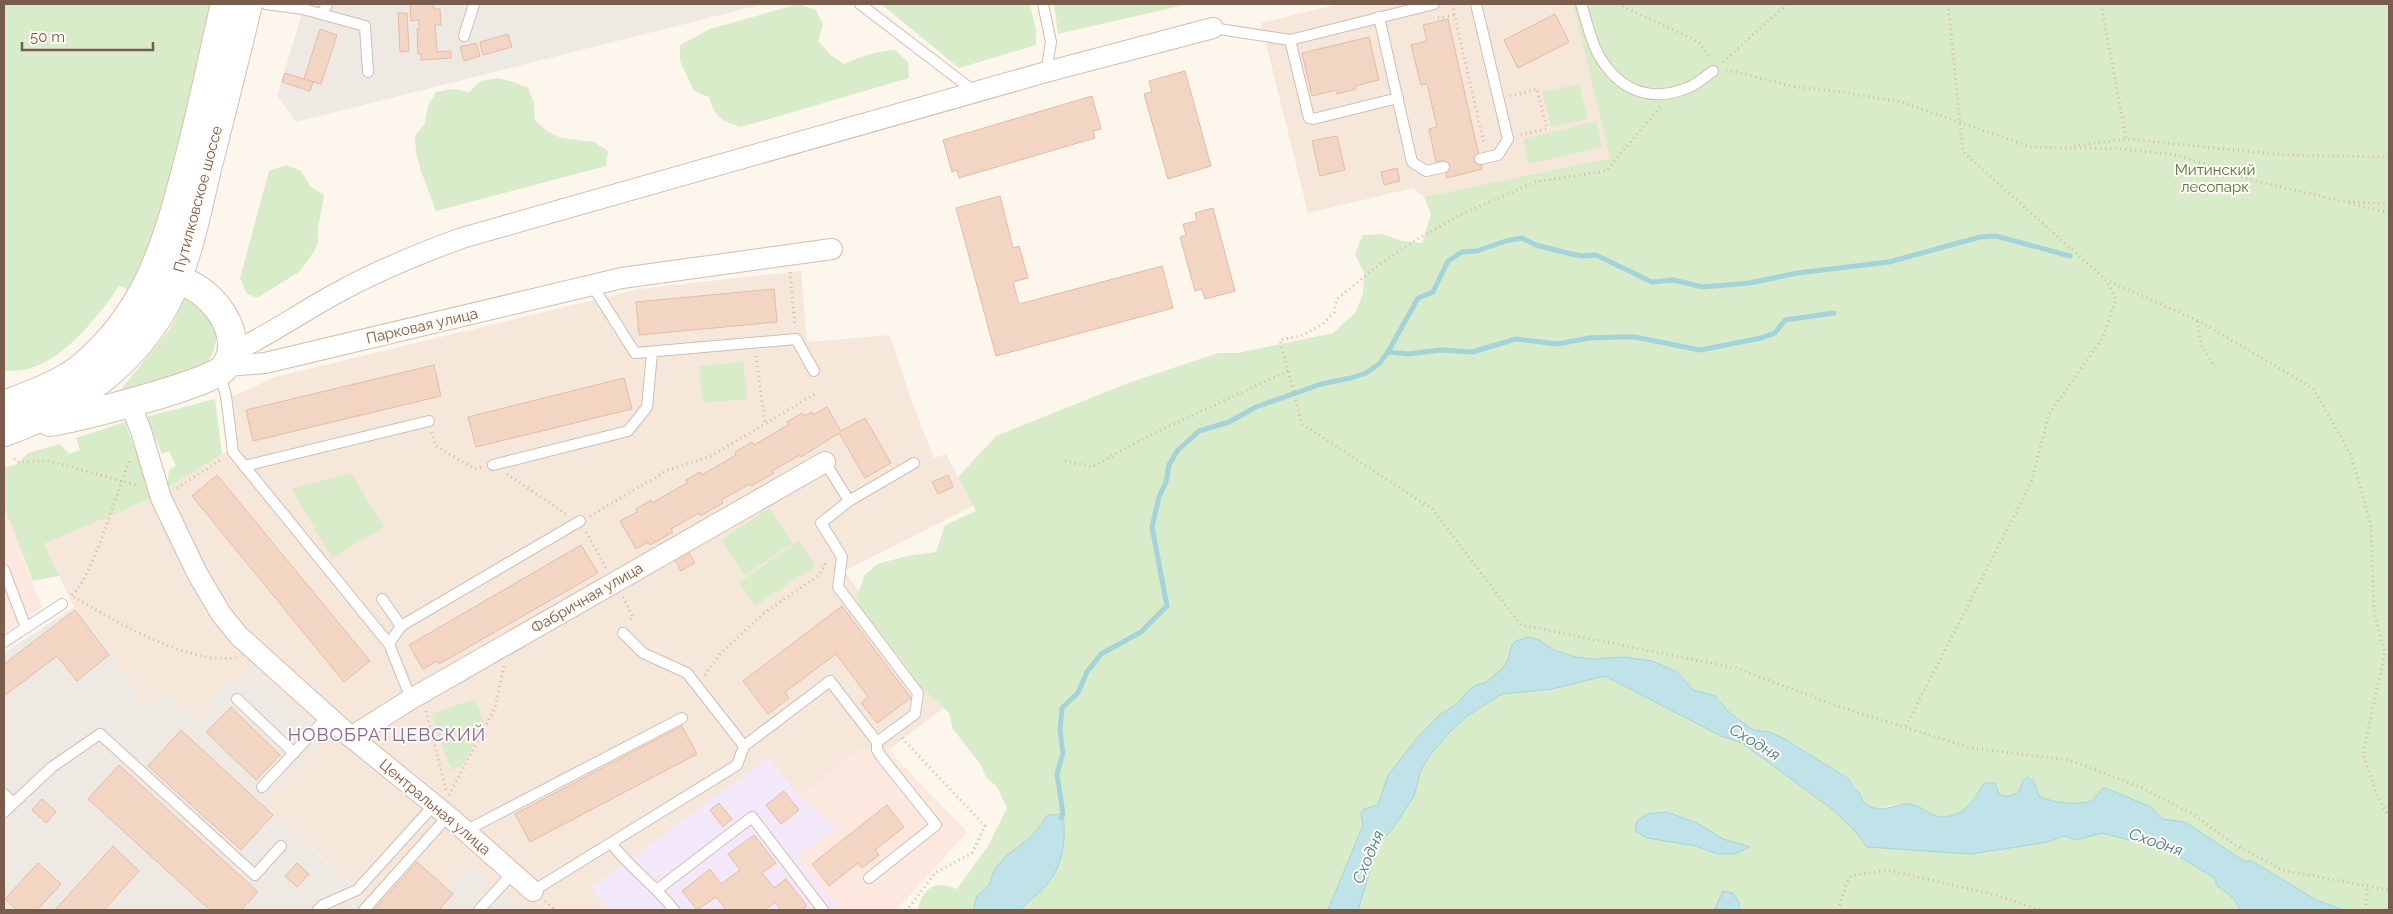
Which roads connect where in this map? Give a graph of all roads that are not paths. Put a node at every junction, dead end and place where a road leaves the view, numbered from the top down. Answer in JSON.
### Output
{"nodes":[{"id":1,"x":225,"y":4,"type":"edge"},
{"id":2,"x":248,"y":4,"type":"edge"},
{"id":3,"x":266,"y":4,"type":"edge"},
{"id":4,"x":327,"y":4,"type":"edge"},
{"id":5,"x":474,"y":4,"type":"edge"},
{"id":6,"x":860,"y":4,"type":"edge"},
{"id":7,"x":1043,"y":4,"type":"edge"},
{"id":8,"x":1434,"y":4,"type":"edge"},
{"id":9,"x":1476,"y":4,"type":"edge"},
{"id":10,"x":1581,"y":4,"type":"edge"},
{"id":11,"x":322,"y":14,"type":"junction"},
{"id":12,"x":1379,"y":17,"type":"junction"},
{"id":13,"x":1213,"y":28,"type":"joint"},
{"id":14,"x":464,"y":36,"type":"dead end"},
{"id":15,"x":1290,"y":40,"type":"junction"},
{"id":16,"x":1715,"y":69,"type":"road end"},
{"id":17,"x":368,"y":72,"type":"dead end"},
{"id":18,"x":1046,"y":72,"type":"junction"},
{"id":19,"x":976,"y":93,"type":"junction"},
{"id":20,"x":1398,"y":98,"type":"junction"},
{"id":21,"x":1484,"y":158,"type":"road end"},
{"id":22,"x":1444,"y":167,"type":"dead end"},
{"id":23,"x":832,"y":249,"type":"dead end"},
{"id":24,"x":177,"y":279,"type":"junction"},
{"id":25,"x":592,"y":285,"type":"junction"},
{"id":26,"x":144,"y":294,"type":"junction"},
{"id":27,"x":652,"y":353,"type":"junction"},
{"id":28,"x":226,"y":364,"type":"junction"},
{"id":29,"x":814,"y":371,"type":"dead end"},
{"id":30,"x":130,"y":403,"type":"junction"},
{"id":31,"x":4,"y":404,"type":"edge"},
{"id":32,"x":429,"y":421,"type":"road end"},
{"id":33,"x":12,"y":429,"type":"edge"},
{"id":34,"x":826,"y":462,"type":"joint"},
{"id":35,"x":914,"y":463,"type":"dead end"},
{"id":36,"x":493,"y":465,"type":"road end"},
{"id":37,"x":244,"y":466,"type":"junction"},
{"id":38,"x":849,"y":501,"type":"junction"},
{"id":39,"x":577,"y":523,"type":"road end"},
{"id":40,"x":4,"y":570,"type":"edge"},
{"id":41,"x":382,"y":599,"type":"dead end"},
{"id":42,"x":62,"y":604,"type":"road end"},
{"id":43,"x":401,"y":626,"type":"junction"},
{"id":44,"x":26,"y":628,"type":"junction"},
{"id":45,"x":623,"y":633,"type":"dead end"},
{"id":46,"x":4,"y":642,"type":"edge"},
{"id":47,"x":388,"y":644,"type":"junction"},
{"id":48,"x":416,"y":696,"type":"junction"},
{"id":49,"x":237,"y":699,"type":"dead end"},
{"id":50,"x":328,"y":716,"type":"junction"},
{"id":51,"x":682,"y":718,"type":"dead end"},
{"id":52,"x":351,"y":737,"type":"junction"},
{"id":53,"x":877,"y":742,"type":"junction"},
{"id":54,"x":744,"y":746,"type":"junction"},
{"id":55,"x":294,"y":753,"type":"junction"},
{"id":56,"x":262,"y":787,"type":"dead end"},
{"id":57,"x":4,"y":794,"type":"edge"},
{"id":58,"x":13,"y":803,"type":"junction"},
{"id":59,"x":441,"y":810,"type":"junction"},
{"id":60,"x":4,"y":812,"type":"edge"},
{"id":61,"x":465,"y":831,"type":"junction"},
{"id":62,"x":611,"y":843,"type":"junction"},
{"id":63,"x":281,"y":846,"type":"dead end"},
{"id":64,"x":513,"y":873,"type":"junction"},
{"id":65,"x":869,"y":878,"type":"dead end"},
{"id":66,"x":658,"y":889,"type":"junction"},
{"id":67,"x":533,"y":891,"type":"joint"},
{"id":68,"x":318,"y":910,"type":"edge"},
{"id":69,"x":364,"y":910,"type":"edge"},
{"id":70,"x":479,"y":910,"type":"edge"},
{"id":71,"x":674,"y":910,"type":"edge"},
{"id":72,"x":823,"y":910,"type":"edge"}],
"edges":[{"from":1,"to":26,"type":"main road","name":"Путилковское шоссе"},
{"from":2,"to":24,"type":"main road","name":"Путилковское шоссе"},
{"from":3,"to":11,"type":"lane"},
{"from":4,"to":11,"type":"lane"},
{"from":5,"to":14,"type":"lane"},
{"from":6,"to":19,"type":"lane"},
{"from":7,"to":18,"type":"lane"},
{"from":8,"to":12,"type":"lane"},
{"from":9,"to":21,"type":"lane"},
{"from":10,"to":16,"type":"lane"},
{"from":11,"to":17,"type":"lane"},
{"from":12,"to":15,"type":"lane"},
{"from":12,"to":20,"type":"lane"},
{"from":13,"to":15,"type":"lane"},
{"from":13,"to":18,"type":"street"},
{"from":15,"to":20,"type":"lane"},
{"from":18,"to":19,"type":"street"},
{"from":19,"to":28,"type":"street"},
{"from":20,"to":22,"type":"lane"},
{"from":23,"to":25,"type":"street","name":"Парковая улица"},
{"from":24,"to":26,"type":"main road"},
{"from":24,"to":28,"type":"main road"},
{"from":24,"to":33,"type":"main road","name":"Путилковское шоссе"},
{"from":25,"to":27,"type":"lane"},
{"from":25,"to":28,"type":"street","name":"Парковая улица"},
{"from":26,"to":31,"type":"main road","name":"Путилковское шоссе"},
{"from":27,"to":29,"type":"lane"},
{"from":27,"to":36,"type":"lane"},
{"from":28,"to":30,"type":"main road","name":"Парковая улица"},
{"from":28,"to":37,"type":"lane"},
{"from":30,"to":33,"type":"main road","name":"Парковая улица"},
{"from":30,"to":50,"type":"street","name":"Центральная улица"},
{"from":32,"to":37,"type":"lane"},
{"from":34,"to":38,"type":"lane"},
{"from":34,"to":48,"type":"street","name":"Фабричная улица"},
{"from":35,"to":38,"type":"lane"},
{"from":37,"to":47,"type":"lane"},
{"from":38,"to":53,"type":"lane"},
{"from":39,"to":43,"type":"lane"},
{"from":40,"to":44,"type":"lane"},
{"from":41,"to":43,"type":"lane"},
{"from":42,"to":44,"type":"lane"},
{"from":43,"to":47,"type":"lane"},
{"from":44,"to":46,"type":"lane"},
{"from":45,"to":54,"type":"lane"},
{"from":47,"to":48,"type":"lane"},
{"from":48,"to":52,"type":"street","name":"Фабричная улица"},
{"from":49,"to":55,"type":"lane"},
{"from":50,"to":52,"type":"street","name":"Центральная улица"},
{"from":50,"to":55,"type":"lane"},
{"from":51,"to":61,"type":"lane"},
{"from":52,"to":59,"type":"street","name":"Центральная улица"},
{"from":53,"to":54,"type":"lane"},
{"from":53,"to":65,"type":"lane"},
{"from":54,"to":62,"type":"lane"},
{"from":55,"to":56,"type":"lane"},
{"from":57,"to":58,"type":"lane"},
{"from":58,"to":60,"type":"lane"},
{"from":58,"to":63,"type":"lane"},
{"from":59,"to":61,"type":"street","name":"Центральная улица"},
{"from":59,"to":68,"type":"lane"},
{"from":59,"to":69,"type":"lane"},
{"from":61,"to":64,"type":"street","name":"Центральная улица"},
{"from":62,"to":66,"type":"lane"},
{"from":62,"to":67,"type":"lane"},
{"from":64,"to":67,"type":"street","name":"Центральная улица"},
{"from":64,"to":70,"type":"lane"},
{"from":66,"to":71,"type":"lane"},
{"from":66,"to":72,"type":"lane"}]}
